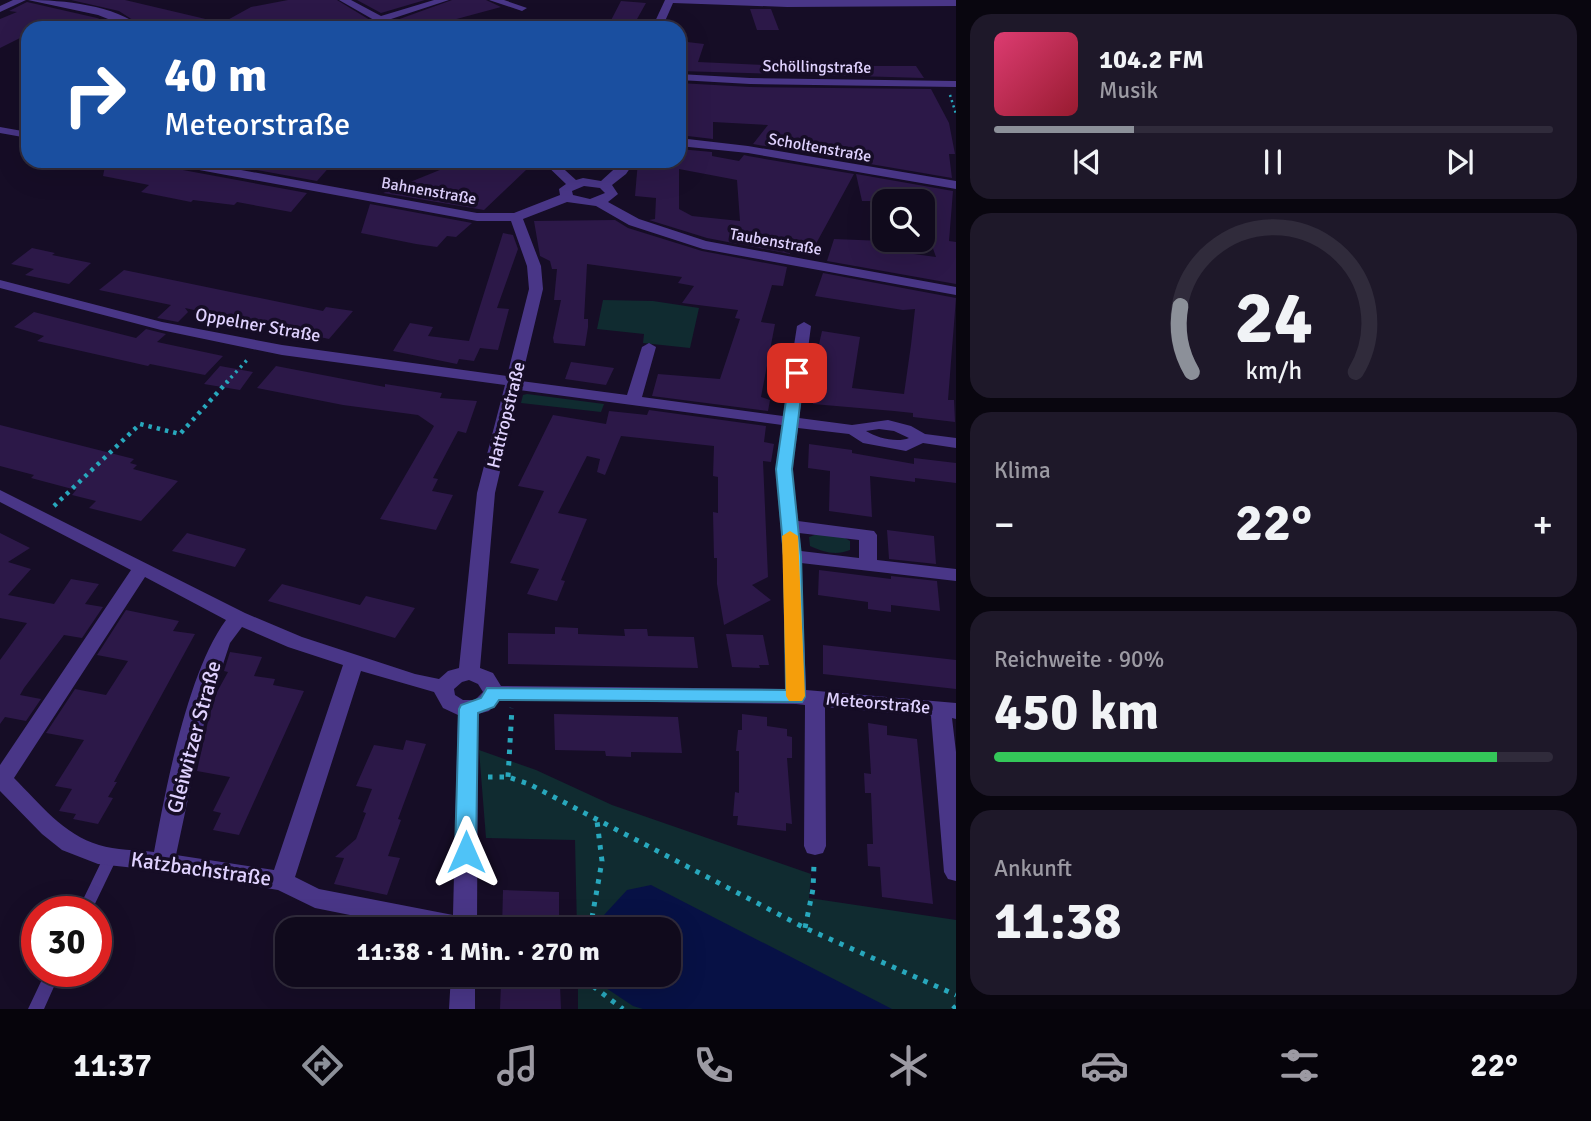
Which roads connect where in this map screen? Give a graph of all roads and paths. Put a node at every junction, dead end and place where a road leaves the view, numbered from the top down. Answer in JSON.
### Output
{"nodes":[{"id":1,"x":21,"y":0,"type":"edge"},
{"id":2,"x":33,"y":0,"type":"edge"},
{"id":3,"x":344,"y":0,"type":"edge"},
{"id":4,"x":444,"y":0,"type":"edge"},
{"id":5,"x":494,"y":0,"type":"edge"},
{"id":6,"x":670,"y":0,"type":"edge"},
{"id":7,"x":908,"y":2,"type":"edge"},
{"id":8,"x":956,"y":3,"type":"edge"},
{"id":9,"x":522,"y":8,"type":"dead end"},
{"id":10,"x":0,"y":9,"type":"edge"},
{"id":11,"x":382,"y":19,"type":"junction"},
{"id":12,"x":128,"y":21,"type":"edge"},
{"id":13,"x":385,"y":21,"type":"edge"},
{"id":14,"x":660,"y":21,"type":"edge"},
{"id":15,"x":686,"y":77,"type":"edge"},
{"id":16,"x":956,"y":84,"type":"edge"},
{"id":17,"x":0,"y":130,"type":"edge"},
{"id":18,"x":21,"y":134,"type":"edge"},
{"id":19,"x":686,"y":143,"type":"edge"},
{"id":20,"x":210,"y":168,"type":"edge"},
{"id":21,"x":553,"y":168,"type":"edge"},
{"id":22,"x":624,"y":168,"type":"edge"},
{"id":23,"x":604,"y":185,"type":"junction"},
{"id":24,"x":956,"y":185,"type":"edge"},
{"id":25,"x":570,"y":190,"type":"junction"},
{"id":26,"x":598,"y":202,"type":"junction"},
{"id":27,"x":516,"y":217,"type":"junction"},
{"id":28,"x":0,"y":284,"type":"edge"},
{"id":29,"x":956,"y":291,"type":"edge"},
{"id":30,"x":804,"y":326,"type":"dead end"},
{"id":31,"x":260,"y":346,"type":"junction"},
{"id":32,"x":649,"y":347,"type":"dead end"},
{"id":33,"x":513,"y":383,"type":"junction"},
{"id":34,"x":633,"y":402,"type":"junction"},
{"id":35,"x":791,"y":421,"type":"junction"},
{"id":36,"x":956,"y":443,"type":"edge"},
{"id":37,"x":0,"y":495,"type":"edge"},
{"id":38,"x":43,"y":517,"type":"junction"},
{"id":39,"x":789,"y":526,"type":"junction"},
{"id":40,"x":792,"y":556,"type":"junction"},
{"id":41,"x":868,"y":564,"type":"junction"},
{"id":42,"x":142,"y":567,"type":"junction"},
{"id":43,"x":956,"y":575,"type":"edge"},
{"id":44,"x":238,"y":618,"type":"junction"},
{"id":45,"x":354,"y":661,"type":"junction"},
{"id":46,"x":469,"y":673,"type":"junction"},
{"id":47,"x":444,"y":687,"type":"junction"},
{"id":48,"x":503,"y":693,"type":"junction"},
{"id":49,"x":806,"y":698,"type":"junction"},
{"id":50,"x":468,"y":709,"type":"junction"},
{"id":51,"x":948,"y":710,"type":"edge"},
{"id":52,"x":466,"y":776,"type":"junction"},
{"id":53,"x":508,"y":777,"type":"junction"},
{"id":54,"x":1,"y":778,"type":"edge"},
{"id":55,"x":597,"y":820,"type":"junction"},
{"id":56,"x":815,"y":846,"type":"joint"},
{"id":57,"x":111,"y":856,"type":"junction"},
{"id":58,"x":163,"y":862,"type":"junction"},
{"id":59,"x":956,"y":872,"type":"edge"},
{"id":60,"x":282,"y":881,"type":"junction"},
{"id":61,"x":92,"y":896,"type":"edge"},
{"id":62,"x":407,"y":917,"type":"edge"},
{"id":63,"x":465,"y":917,"type":"edge"},
{"id":64,"x":592,"y":917,"type":"edge"},
{"id":65,"x":805,"y":928,"type":"junction"},
{"id":66,"x":46,"y":987,"type":"edge"},
{"id":67,"x":463,"y":987,"type":"edge"},
{"id":68,"x":594,"y":987,"type":"edge"},
{"id":69,"x":956,"y":995,"type":"edge"},
{"id":70,"x":36,"y":1009,"type":"edge"},
{"id":71,"x":462,"y":1009,"type":"edge"},
{"id":72,"x":623,"y":1009,"type":"edge"}],
"edges":[{"from":1,"to":10,"type":"street"},
{"from":2,"to":12,"type":"street"},
{"from":3,"to":11,"type":"street"},
{"from":4,"to":11,"type":"street"},
{"from":5,"to":9,"type":"street"},
{"from":6,"to":7,"type":"street"},
{"from":6,"to":14,"type":"street"},
{"from":7,"to":8,"type":"street"},
{"from":11,"to":13,"type":"street"},
{"from":15,"to":16,"type":"street","name":"Schöllingstraße"},
{"from":17,"to":18,"type":"street"},
{"from":19,"to":24,"type":"street","name":"Scholtenstraße"},
{"from":20,"to":27,"type":"street","name":"Bahnenstraße"},
{"from":21,"to":25,"type":"street"},
{"from":22,"to":23,"type":"street"},
{"from":23,"to":25,"type":"street"},
{"from":23,"to":26,"type":"street"},
{"from":25,"to":26,"type":"street","name":"Taubenstraße"},
{"from":25,"to":27,"type":"street"},
{"from":26,"to":29,"type":"street","name":"Taubenstraße"},
{"from":27,"to":33,"type":"street","name":"Hattropstraße"},
{"from":28,"to":31,"type":"street","name":"Oppelner Straße"},
{"from":30,"to":35,"type":"street"},
{"from":31,"to":33,"type":"street","name":"Oppelner Straße"},
{"from":31,"to":38,"type":"path"},
{"from":32,"to":34,"type":"street"},
{"from":33,"to":34,"type":"street","name":"Oppelner Straße"},
{"from":33,"to":46,"type":"street","name":"Hattropstraße"},
{"from":34,"to":35,"type":"street","name":"Oppelner Straße"},
{"from":35,"to":36,"type":"street","name":"Oppelner Straße"},
{"from":35,"to":39,"type":"street"},
{"from":37,"to":38,"type":"street"},
{"from":38,"to":42,"type":"street"},
{"from":39,"to":40,"type":"street"},
{"from":39,"to":41,"type":"street"},
{"from":40,"to":41,"type":"street"},
{"from":40,"to":49,"type":"street"},
{"from":41,"to":43,"type":"street"},
{"from":42,"to":44,"type":"street"},
{"from":42,"to":54,"type":"street"},
{"from":44,"to":45,"type":"street"},
{"from":44,"to":58,"type":"street","name":"Gleiwitzer Straße"},
{"from":45,"to":47,"type":"street"},
{"from":45,"to":60,"type":"street"},
{"from":46,"to":47,"type":"street"},
{"from":46,"to":48,"type":"street"},
{"from":47,"to":50,"type":"street"},
{"from":48,"to":49,"type":"street","name":"Meteorstraße"},
{"from":48,"to":50,"type":"street"},
{"from":48,"to":53,"type":"path"},
{"from":49,"to":51,"type":"street","name":"Meteorstraße"},
{"from":49,"to":56,"type":"street","name":"Meteorstraße"},
{"from":50,"to":52,"type":"street"},
{"from":51,"to":59,"type":"street","name":"Meteorstraße"},
{"from":52,"to":53,"type":"path"},
{"from":52,"to":63,"type":"street"},
{"from":53,"to":55,"type":"path"},
{"from":54,"to":57,"type":"street","name":"Katzbachstraße"},
{"from":55,"to":64,"type":"path"},
{"from":55,"to":65,"type":"path"},
{"from":56,"to":65,"type":"path"},
{"from":57,"to":58,"type":"street","name":"Katzbachstraße"},
{"from":57,"to":61,"type":"lane"},
{"from":58,"to":60,"type":"street","name":"Katzbachstraße"},
{"from":60,"to":62,"type":"street","name":"Katzbachstraße"},
{"from":65,"to":69,"type":"path"},
{"from":66,"to":70,"type":"lane"},
{"from":67,"to":71,"type":"street"},
{"from":68,"to":72,"type":"path"}]}
